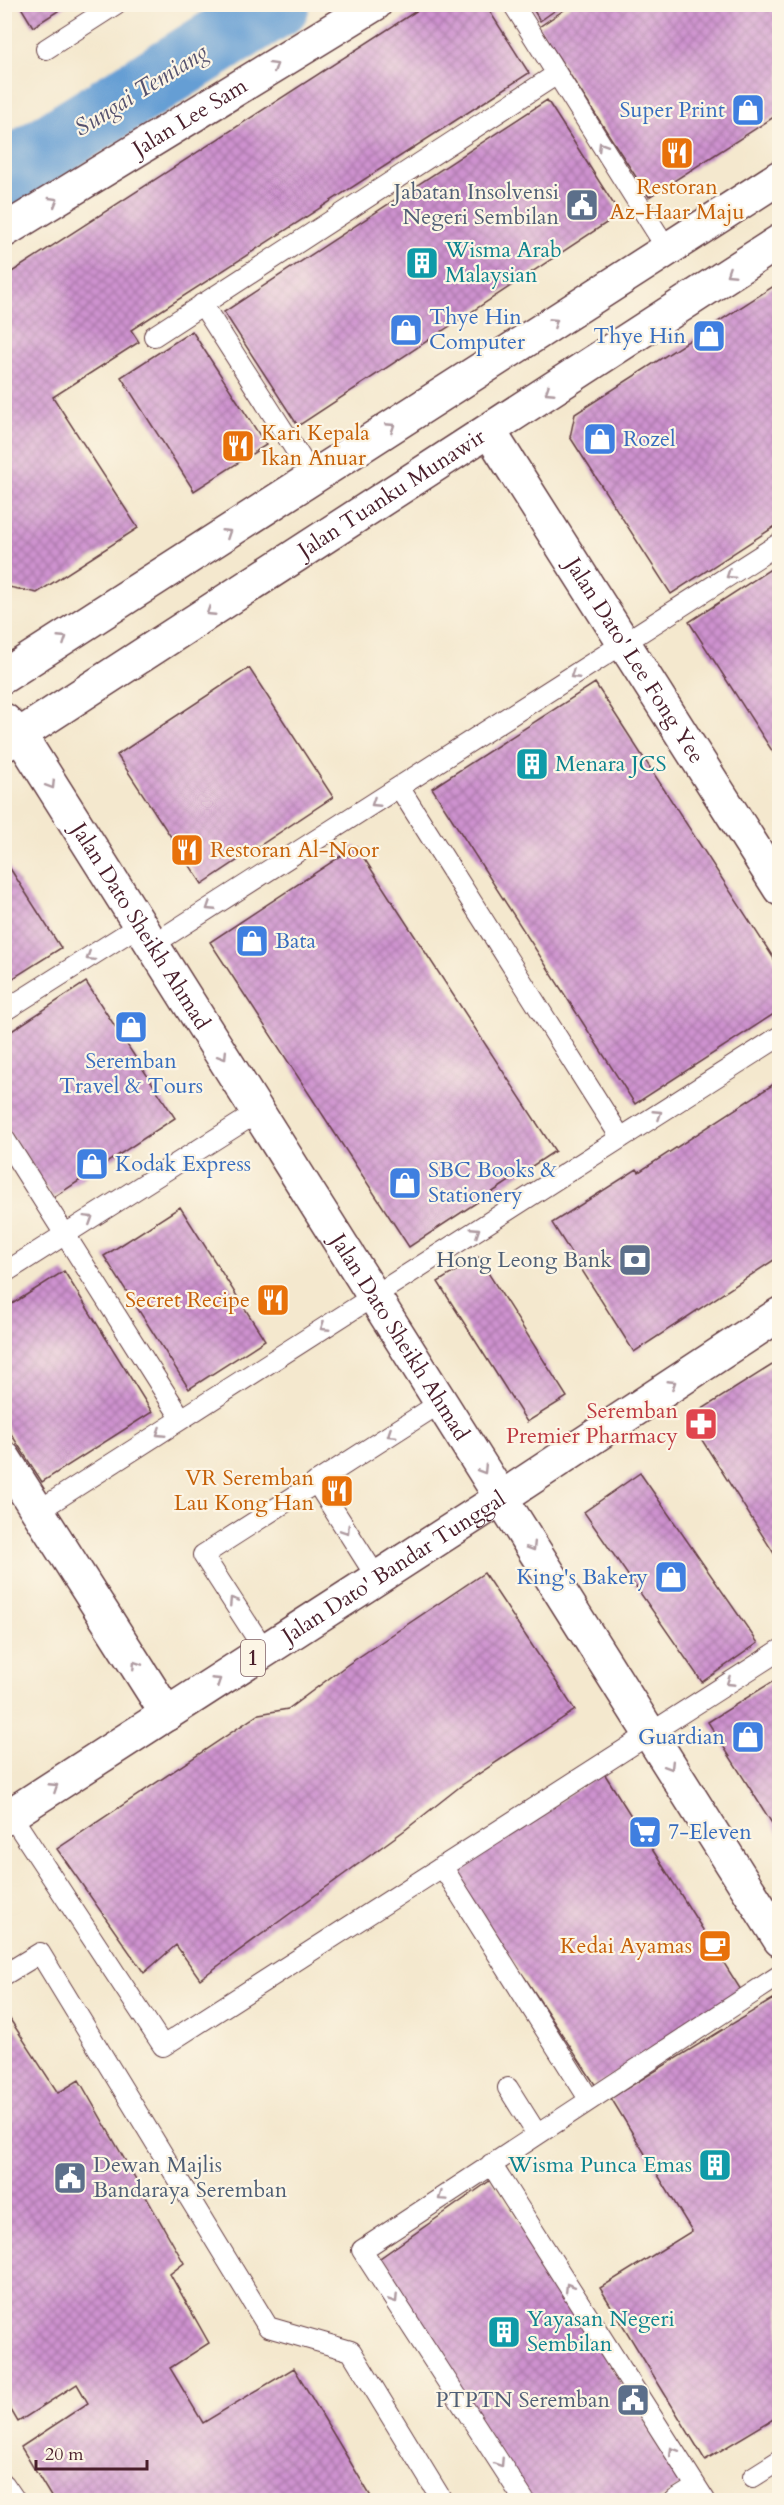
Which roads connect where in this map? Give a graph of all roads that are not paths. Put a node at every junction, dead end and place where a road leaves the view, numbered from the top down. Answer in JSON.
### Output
{"nodes":[{"id":1,"x":116,"y":4,"type":"edge"},
{"id":2,"x":375,"y":4,"type":"edge"},
{"id":3,"x":513,"y":4,"type":"edge"},
{"id":4,"x":46,"y":49,"type":"dead end"},
{"id":5,"x":556,"y":74,"type":"junction"},
{"id":6,"x":780,"y":177,"type":"edge"},
{"id":7,"x":4,"y":231,"type":"edge"},
{"id":8,"x":780,"y":242,"type":"edge"},
{"id":9,"x":667,"y":249,"type":"junction"},
{"id":10,"x":202,"y":304,"type":"junction"},
{"id":11,"x":154,"y":336,"type":"dead end"},
{"id":12,"x":489,"y":431,"type":"junction"},
{"id":13,"x":313,"y":477,"type":"junction"},
{"id":14,"x":780,"y":543,"type":"edge"},
{"id":15,"x":624,"y":643,"type":"junction"},
{"id":16,"x":8,"y":668,"type":"edge"},
{"id":17,"x":10,"y":733,"type":"edge"},
{"id":18,"x":399,"y":787,"type":"junction"},
{"id":19,"x":780,"y":890,"type":"edge"},
{"id":20,"x":146,"y":935,"type":"junction"},
{"id":21,"x":4,"y":1011,"type":"edge"},
{"id":22,"x":780,"y":1036,"type":"edge"},
{"id":23,"x":258,"y":1112,"type":"junction"},
{"id":24,"x":621,"y":1137,"type":"junction"},
{"id":25,"x":4,"y":1138,"type":"edge"},
{"id":26,"x":66,"y":1234,"type":"junction"},
{"id":27,"x":4,"y":1273,"type":"edge"},
{"id":28,"x":373,"y":1296,"type":"junction"},
{"id":29,"x":780,"y":1314,"type":"edge"},
{"id":30,"x":440,"y":1403,"type":"junction"},
{"id":31,"x":182,"y":1419,"type":"junction"},
{"id":32,"x":4,"y":1458,"type":"edge"},
{"id":33,"x":316,"y":1482,"type":"junction"},
{"id":34,"x":501,"y":1498,"type":"junction"},
{"id":35,"x":38,"y":1511,"type":"junction"},
{"id":36,"x":377,"y":1578,"type":"junction"},
{"id":37,"x":780,"y":1650,"type":"edge"},
{"id":38,"x":265,"y":1651,"type":"junction"},
{"id":39,"x":167,"y":1714,"type":"junction"},
{"id":40,"x":650,"y":1734,"type":"junction"},
{"id":41,"x":8,"y":1817,"type":"edge"},
{"id":42,"x":442,"y":1866,"type":"junction"},
{"id":43,"x":780,"y":1940,"type":"edge"},
{"id":44,"x":4,"y":1975,"type":"edge"},
{"id":45,"x":780,"y":1975,"type":"edge"},
{"id":46,"x":507,"y":2088,"type":"dead end"},
{"id":47,"x":589,"y":2099,"type":"junction"},
{"id":48,"x":537,"y":2134,"type":"junction"},
{"id":49,"x":491,"y":2164,"type":"junction"},
{"id":50,"x":780,"y":2460,"type":"edge"},
{"id":51,"x":753,"y":2477,"type":"dead end"},
{"id":52,"x":4,"y":2484,"type":"edge"},
{"id":53,"x":701,"y":2494,"type":"edge"},
{"id":54,"x":15,"y":2500,"type":"edge"},
{"id":55,"x":442,"y":2500,"type":"edge"},
{"id":56,"x":524,"y":2500,"type":"edge"},
{"id":57,"x":675,"y":2500,"type":"edge"}],
"edges":[{"from":1,"to":4,"type":"lane"},
{"from":7,"to":2,"type":"main road","name":"Jalan Lee Sam","one_way":true},
{"from":3,"to":5,"type":"lane"},
{"from":9,"to":5,"type":"lane","one_way":true},
{"from":5,"to":10,"type":"lane"},
{"from":6,"to":9,"type":"main road"},
{"from":8,"to":12,"type":"main road","name":"Jalan Tuanku Munawir","one_way":true},
{"from":13,"to":9,"type":"main road","one_way":true},
{"from":10,"to":11,"type":"lane"},
{"from":10,"to":13,"type":"lane"},
{"from":12,"to":15,"type":"main road","name":"Jalan Dato' Lee Fong Yee"},
{"from":12,"to":17,"type":"main road","name":"Jalan Tuanku Munawir","one_way":true},
{"from":16,"to":13,"type":"main road","one_way":true},
{"from":14,"to":15,"type":"lane","one_way":true},
{"from":15,"to":18,"type":"lane","one_way":true},
{"from":15,"to":19,"type":"main road","name":"Jalan Dato' Lee Fong Yee"},
{"from":16,"to":17,"type":"main road"},
{"from":17,"to":20,"type":"main road","name":"Jalan Dato Sheikh Ahmad","one_way":true},
{"from":18,"to":20,"type":"lane","one_way":true},
{"from":18,"to":24,"type":"lane"},
{"from":20,"to":21,"type":"lane","one_way":true},
{"from":20,"to":23,"type":"main road","name":"Jalan Dato Sheikh Ahmad","one_way":true},
{"from":24,"to":22,"type":"lane","one_way":true},
{"from":26,"to":23,"type":"lane","one_way":true},
{"from":23,"to":28,"type":"main road","name":"Jalan Dato Sheikh Ahmad"},
{"from":28,"to":24,"type":"lane","one_way":true},
{"from":25,"to":26,"type":"lane"},
{"from":26,"to":27,"type":"lane"},
{"from":26,"to":31,"type":"lane"},
{"from":28,"to":30,"type":"main road","name":"Jalan Dato Sheikh Ahmad"},
{"from":28,"to":31,"type":"lane","one_way":true},
{"from":34,"to":29,"type":"main road","name":"Jalan Dato' Bandar Tunggal","number":"1","one_way":true},
{"from":30,"to":33,"type":"lane","one_way":true},
{"from":30,"to":34,"type":"main road","name":"Jalan Dato Sheikh Ahmad","one_way":true},
{"from":31,"to":35,"type":"lane","one_way":true},
{"from":32,"to":35,"type":"main road"},
{"from":33,"to":36,"type":"lane","one_way":true},
{"from":38,"to":33,"type":"lane","one_way":true},
{"from":34,"to":36,"type":"main road","name":"Jalan Dato' Bandar Tunggal","number":"1"},
{"from":34,"to":40,"type":"main road","name":"Jalan Dato Sheikh Ahmad","one_way":true},
{"from":39,"to":35,"type":"main road","one_way":true},
{"from":36,"to":38,"type":"main road","name":"Jalan Dato' Bandar Tunggal","number":"1"},
{"from":37,"to":40,"type":"lane","one_way":true},
{"from":39,"to":38,"type":"main road","name":"Jalan Dato' Bandar Tunggal","number":"1","one_way":true},
{"from":41,"to":39,"type":"main road","name":"Jalan Dato' Bandar Tunggal","number":"1","one_way":true},
{"from":40,"to":42,"type":"lane"},
{"from":40,"to":43,"type":"main road","name":"Jalan Dato Sheikh Ahmad","one_way":true},
{"from":41,"to":42,"type":"lane"},
{"from":42,"to":47,"type":"lane"},
{"from":44,"to":55,"type":"lane"},
{"from":45,"to":47,"type":"lane"},
{"from":46,"to":48,"type":"lane"},
{"from":47,"to":48,"type":"lane"},
{"from":48,"to":49,"type":"lane"},
{"from":53,"to":49,"type":"lane","one_way":true},
{"from":49,"to":56,"type":"lane","one_way":true},
{"from":50,"to":51,"type":"lane"},
{"from":52,"to":54,"type":"lane"},
{"from":53,"to":57,"type":"lane"}]}
